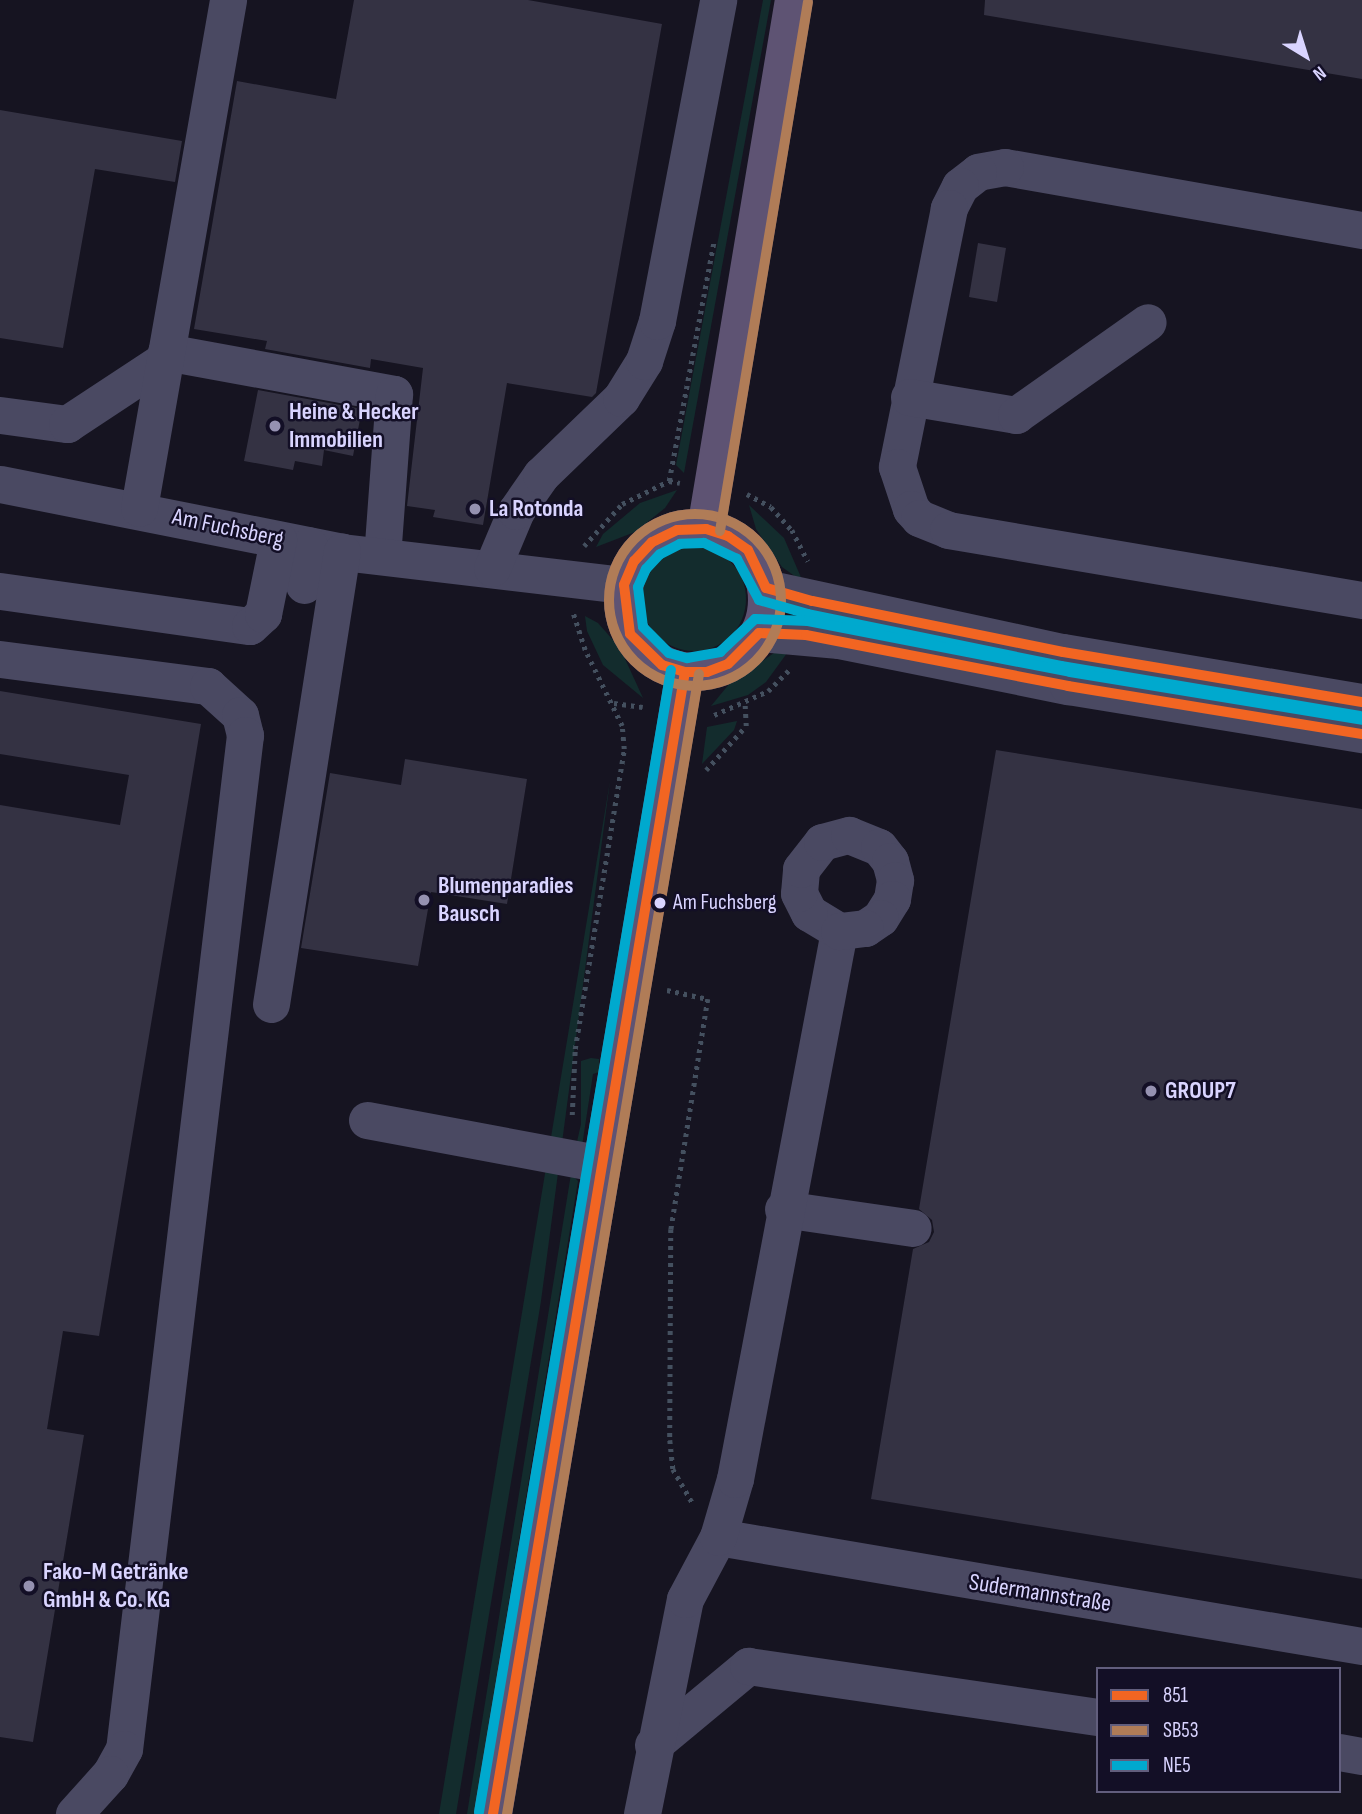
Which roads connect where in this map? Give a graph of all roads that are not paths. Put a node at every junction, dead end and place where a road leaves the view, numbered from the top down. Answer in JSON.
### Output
{"nodes":[{"id":1,"x":228,"y":0,"type":"edge"},
{"id":2,"x":718,"y":0,"type":"edge"},
{"id":3,"x":794,"y":0,"type":"edge"},
{"id":4,"x":1362,"y":230,"type":"edge"},
{"id":5,"x":1148,"y":322,"type":"dead end"},
{"id":6,"x":165,"y":356,"type":"junction"},
{"id":7,"x":909,"y":397,"type":"junction"},
{"id":8,"x":0,"y":415,"type":"edge"},
{"id":9,"x":0,"y":484,"type":"edge"},
{"id":10,"x":139,"y":508,"type":"junction"},
{"id":11,"x":706,"y":529,"type":"junction"},
{"id":12,"x":310,"y":545,"type":"junction"},
{"id":13,"x":382,"y":556,"type":"junction"},
{"id":14,"x":492,"y":568,"type":"junction"},
{"id":15,"x":304,"y":585,"type":"dead end"},
{"id":16,"x":624,"y":585,"type":"junction"},
{"id":17,"x":766,"y":588,"type":"junction"},
{"id":18,"x":0,"y":591,"type":"edge"},
{"id":19,"x":1362,"y":600,"type":"edge"},
{"id":20,"x":809,"y":618,"type":"junction"},
{"id":21,"x":759,"y":633,"type":"junction"},
{"id":22,"x":0,"y":659,"type":"edge"},
{"id":23,"x":685,"y":672,"type":"junction"},
{"id":24,"x":1362,"y":702,"type":"edge"},
{"id":25,"x":1362,"y":734,"type":"edge"},
{"id":26,"x":839,"y":931,"type":"dead end"},
{"id":27,"x":271,"y":1004,"type":"dead end"},
{"id":28,"x":367,"y":1120,"type":"dead end"},
{"id":29,"x":601,"y":1164,"type":"junction"},
{"id":30,"x":783,"y":1209,"type":"junction"},
{"id":31,"x":913,"y":1228,"type":"dead end"},
{"id":32,"x":718,"y":1537,"type":"junction"},
{"id":33,"x":1362,"y":1646,"type":"edge"},
{"id":34,"x":1096,"y":1717,"type":"edge"},
{"id":35,"x":653,"y":1745,"type":"junction"},
{"id":36,"x":1341,"y":1752,"type":"edge"},
{"id":37,"x":1362,"y":1756,"type":"edge"},
{"id":38,"x":74,"y":1814,"type":"edge"},
{"id":39,"x":493,"y":1814,"type":"edge"},
{"id":40,"x":642,"y":1814,"type":"edge"}],
"edges":[{"from":1,"to":6,"type":"street"},
{"from":2,"to":14,"type":"street"},
{"from":3,"to":11,"type":"main road"},
{"from":4,"to":7,"type":"street"},
{"from":5,"to":7,"type":"street"},
{"from":6,"to":8,"type":"street"},
{"from":6,"to":10,"type":"street"},
{"from":6,"to":13,"type":"street"},
{"from":7,"to":19,"type":"street"},
{"from":9,"to":10,"type":"street","name":"Am Fuchsberg"},
{"from":10,"to":12,"type":"street","name":"Am Fuchsberg"},
{"from":11,"to":16,"type":"main road"},
{"from":11,"to":17,"type":"main road"},
{"from":12,"to":13,"type":"street","name":"Am Fuchsberg"},
{"from":12,"to":15,"type":"street"},
{"from":12,"to":18,"type":"street"},
{"from":12,"to":27,"type":"street"},
{"from":13,"to":14,"type":"street","name":"Am Fuchsberg"},
{"from":14,"to":16,"type":"street","name":"Am Fuchsberg"},
{"from":16,"to":23,"type":"main road"},
{"from":17,"to":20,"type":"street"},
{"from":17,"to":21,"type":"main road"},
{"from":20,"to":21,"type":"street"},
{"from":20,"to":24,"type":"street"},
{"from":20,"to":25,"type":"street"},
{"from":21,"to":23,"type":"main road"},
{"from":22,"to":38,"type":"street"},
{"from":23,"to":29,"type":"main road"},
{"from":26,"to":30,"type":"street"},
{"from":28,"to":29,"type":"street"},
{"from":29,"to":39,"type":"main road"},
{"from":30,"to":31,"type":"street"},
{"from":30,"to":32,"type":"street"},
{"from":32,"to":33,"type":"street","name":"Sudermannstraße"},
{"from":32,"to":35,"type":"street"},
{"from":34,"to":35,"type":"street"},
{"from":35,"to":40,"type":"street"},
{"from":36,"to":37,"type":"street"}]}
